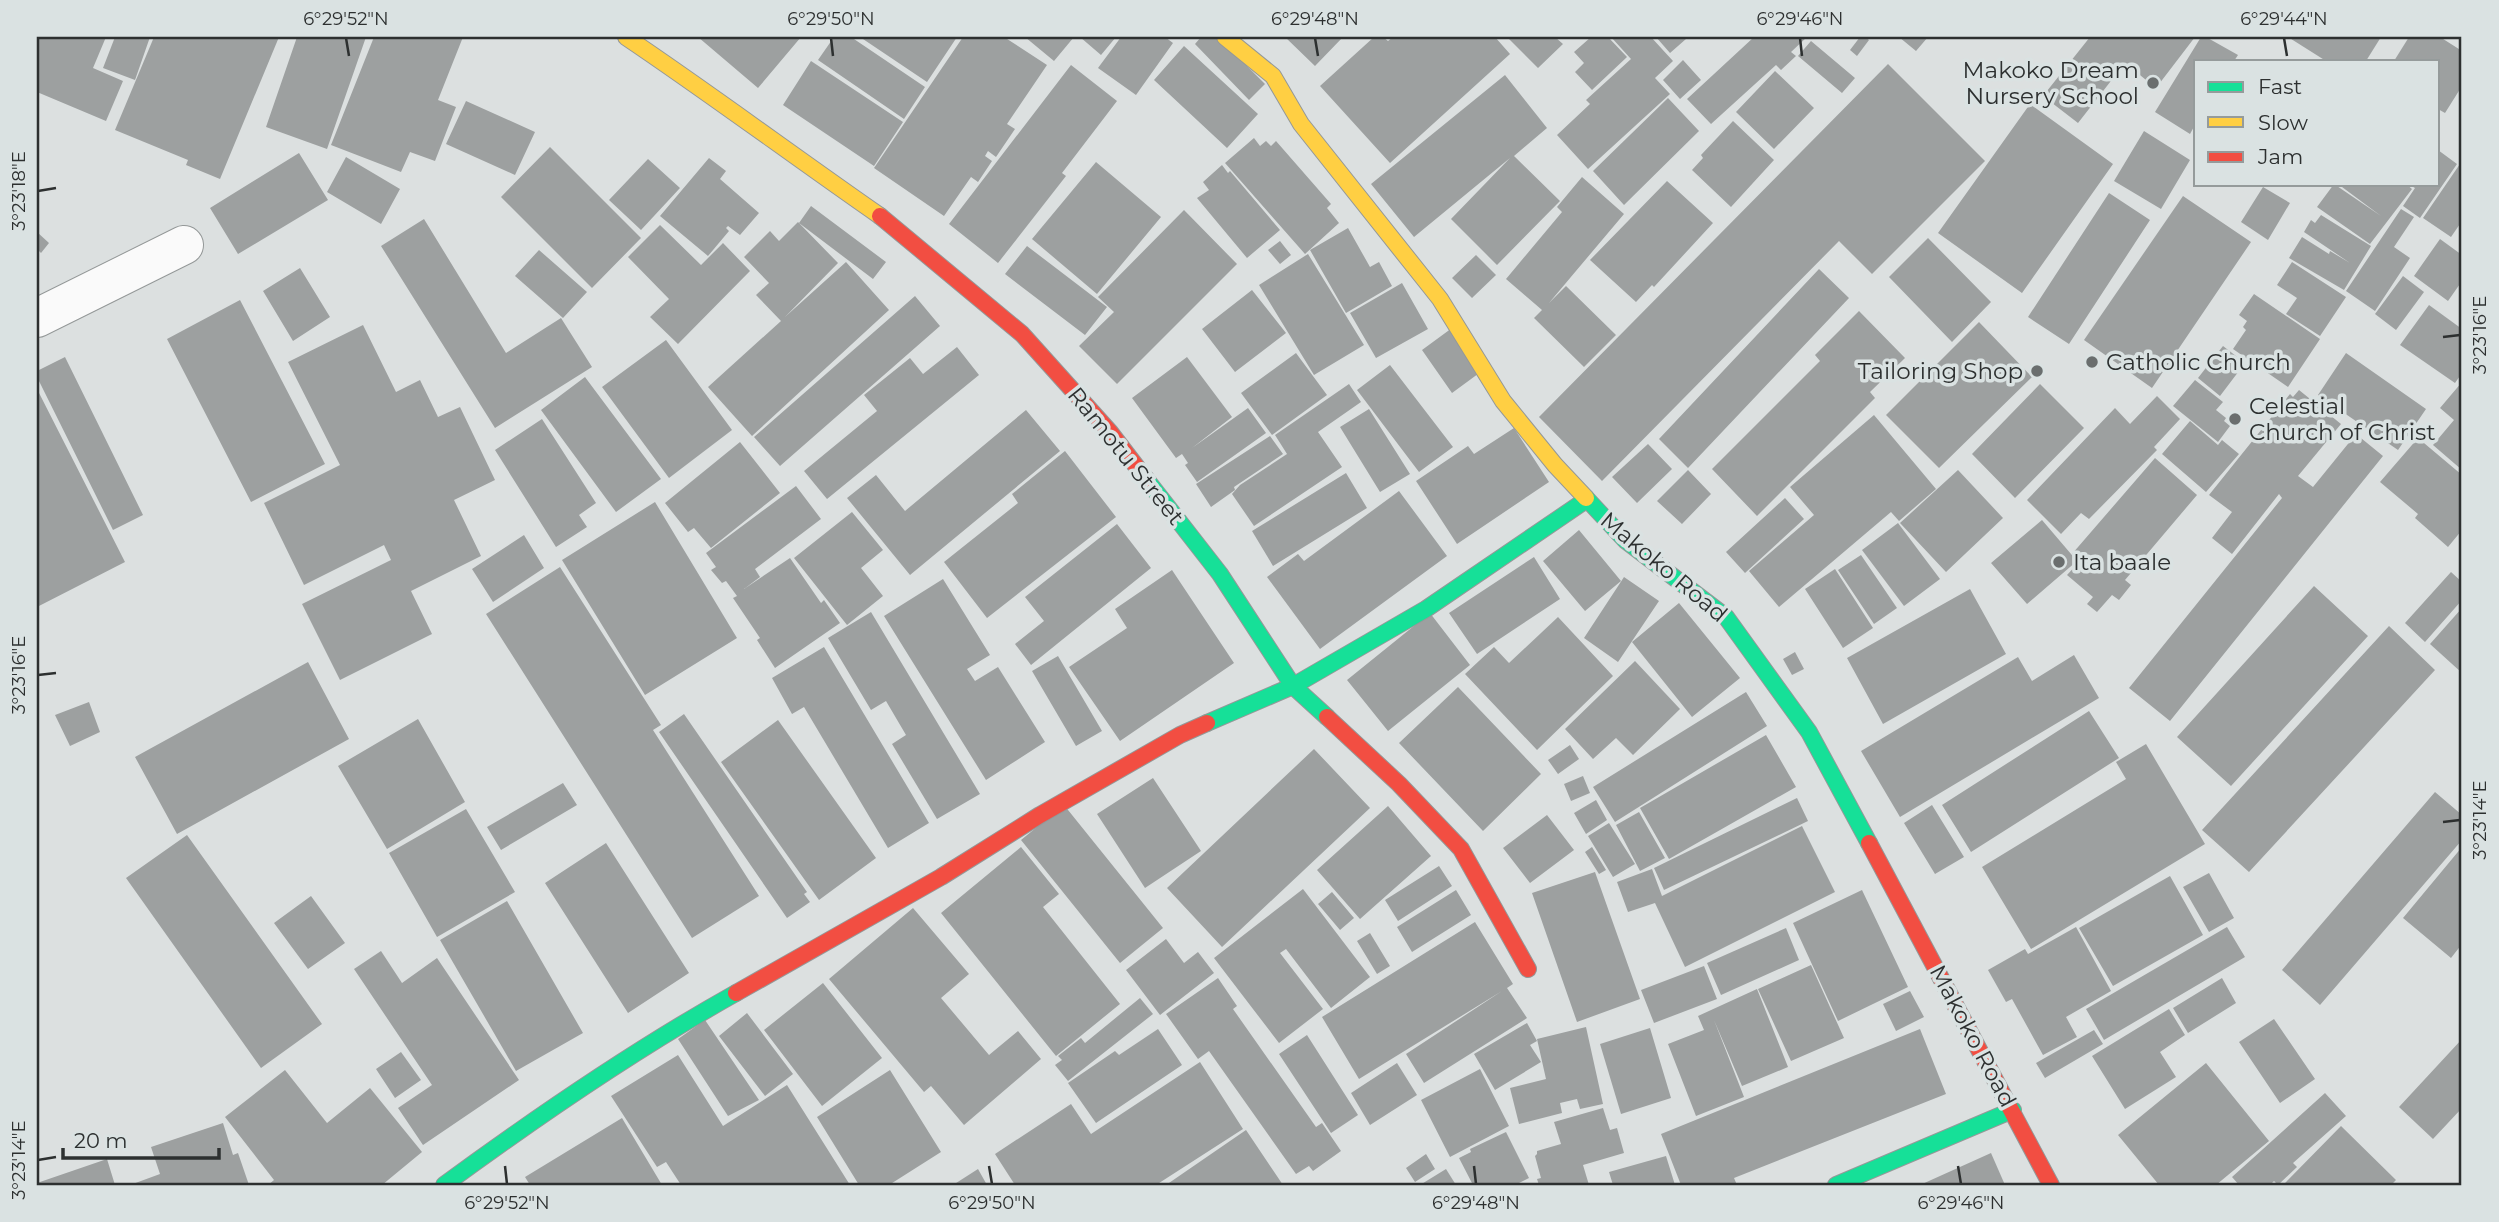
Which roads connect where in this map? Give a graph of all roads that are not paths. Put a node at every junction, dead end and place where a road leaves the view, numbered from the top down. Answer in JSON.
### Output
{"nodes":[{"id":1,"x":626,"y":37,"type":"edge"},
{"id":2,"x":1225,"y":37,"type":"edge"},
{"id":3,"x":184,"y":246,"type":"dead end"},
{"id":4,"x":37,"y":318,"type":"edge"},
{"id":5,"x":1586,"y":500,"type":"junction"},
{"id":6,"x":1293,"y":686,"type":"junction"},
{"id":7,"x":1528,"y":969,"type":"dead end"},
{"id":8,"x":2013,"y":1110,"type":"junction"},
{"id":9,"x":444,"y":1185,"type":"edge"},
{"id":10,"x":1836,"y":1185,"type":"edge"},
{"id":11,"x":2051,"y":1185,"type":"edge"}],
"edges":[{"from":1,"to":6,"type":"street","name":"Ramotu Street"},
{"from":2,"to":5,"type":"street","name":"Makoko Road"},
{"from":3,"to":4,"type":"street"},
{"from":5,"to":6,"type":"street"},
{"from":5,"to":8,"type":"street","name":"Makoko Road"},
{"from":6,"to":7,"type":"street","name":"Ramotu Street"},
{"from":6,"to":9,"type":"street"},
{"from":8,"to":10,"type":"street"},
{"from":8,"to":11,"type":"street","name":"Makoko Road"}]}
